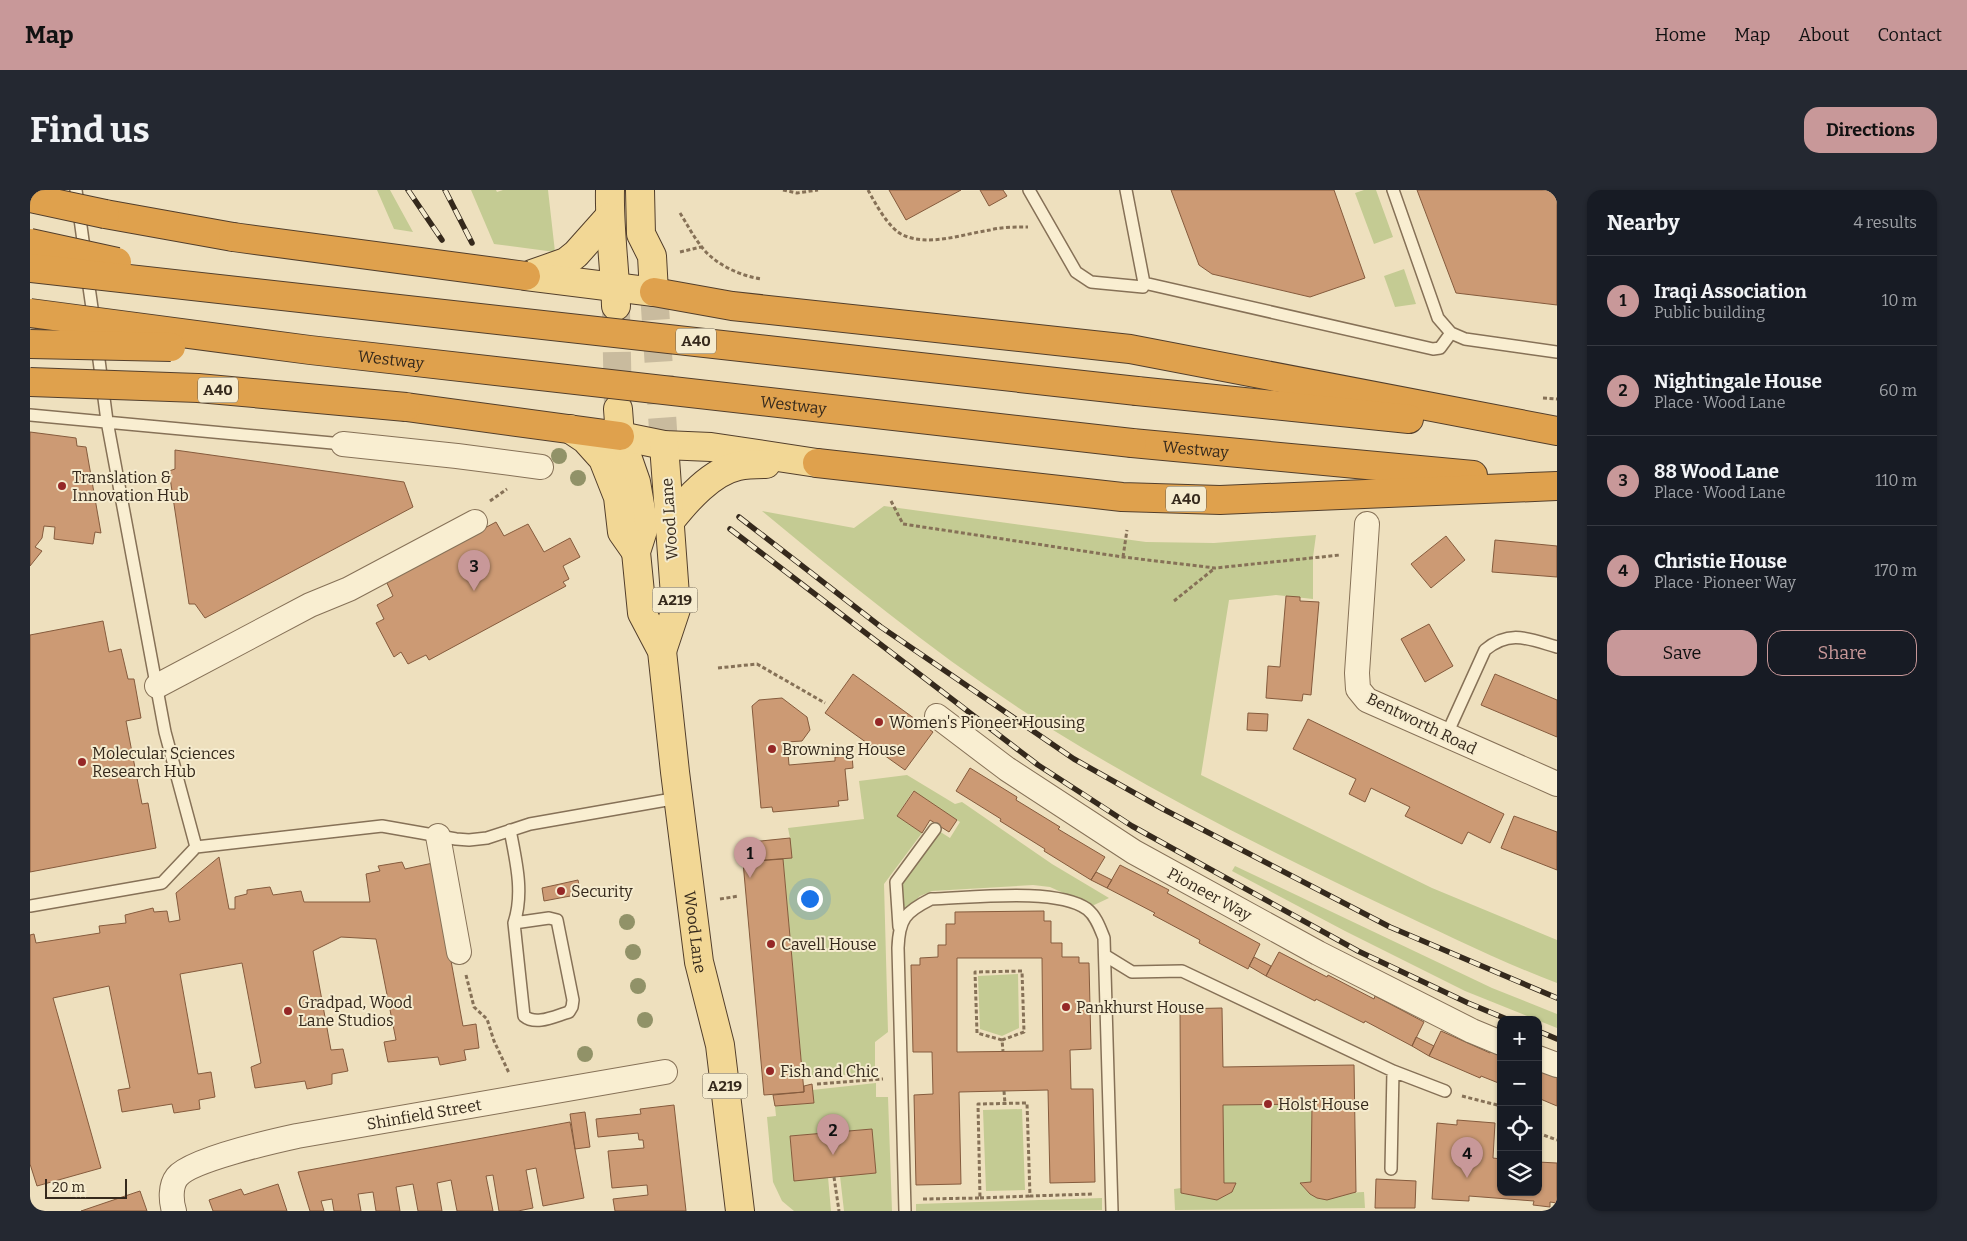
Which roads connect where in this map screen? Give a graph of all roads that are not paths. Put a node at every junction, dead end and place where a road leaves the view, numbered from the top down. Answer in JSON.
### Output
{"nodes":[{"id":1,"x":76,"y":190,"type":"edge"},
{"id":2,"x":610,"y":190,"type":"edge"},
{"id":3,"x":640,"y":190,"type":"edge"},
{"id":4,"x":1029,"y":190,"type":"edge"},
{"id":5,"x":1126,"y":190,"type":"edge"},
{"id":6,"x":1393,"y":190,"type":"edge"},
{"id":7,"x":30,"y":198,"type":"edge"},
{"id":8,"x":609,"y":217,"type":"junction"},
{"id":9,"x":30,"y":242,"type":"edge"},
{"id":10,"x":30,"y":268,"type":"edge"},
{"id":11,"x":526,"y":276,"type":"junction"},
{"id":12,"x":1144,"y":284,"type":"junction"},
{"id":13,"x":255,"y":292,"type":"junction"},
{"id":14,"x":654,"y":292,"type":"junction"},
{"id":15,"x":616,"y":296,"type":"junction"},
{"id":16,"x":30,"y":313,"type":"edge"},
{"id":17,"x":1451,"y":334,"type":"junction"},
{"id":18,"x":30,"y":344,"type":"edge"},
{"id":19,"x":310,"y":350,"type":"junction"},
{"id":20,"x":1557,"y":352,"type":"edge"},
{"id":21,"x":30,"y":382,"type":"edge"},
{"id":22,"x":618,"y":409,"type":"tunnel mouth"},
{"id":23,"x":30,"y":415,"type":"edge"},
{"id":24,"x":107,"y":421,"type":"junction"},
{"id":25,"x":570,"y":429,"type":"junction"},
{"id":26,"x":1557,"y":433,"type":"edge"},
{"id":27,"x":620,"y":436,"type":"junction"},
{"id":28,"x":343,"y":444,"type":"joint"},
{"id":29,"x":664,"y":445,"type":"junction"},
{"id":30,"x":817,"y":463,"type":"junction"},
{"id":31,"x":541,"y":467,"type":"dead end"},
{"id":32,"x":1557,"y":485,"type":"edge"},
{"id":33,"x":671,"y":520,"type":"junction"},
{"id":34,"x":475,"y":522,"type":"dead end"},
{"id":35,"x":1367,"y":524,"type":"dead end"},
{"id":36,"x":636,"y":552,"type":"junction"},
{"id":37,"x":1557,"y":646,"type":"edge"},
{"id":38,"x":662,"y":651,"type":"junction"},
{"id":39,"x":157,"y":686,"type":"junction"},
{"id":40,"x":937,"y":716,"type":"dead end"},
{"id":41,"x":1446,"y":736,"type":"junction"},
{"id":42,"x":1557,"y":784,"type":"edge"},
{"id":43,"x":678,"y":798,"type":"junction"},
{"id":44,"x":934,"y":829,"type":"dead end"},
{"id":45,"x":510,"y":830,"type":"junction"},
{"id":46,"x":438,"y":836,"type":"junction"},
{"id":47,"x":196,"y":847,"type":"junction"},
{"id":48,"x":30,"y":906,"type":"edge"},
{"id":49,"x":514,"y":924,"type":"junction"},
{"id":50,"x":899,"y":929,"type":"junction"},
{"id":51,"x":459,"y":952,"type":"road end"},
{"id":52,"x":1106,"y":956,"type":"junction"},
{"id":53,"x":1497,"y":1041,"type":"edge"},
{"id":54,"x":1542,"y":1059,"type":"edge"},
{"id":55,"x":1557,"y":1065,"type":"edge"},
{"id":56,"x":665,"y":1072,"type":"dead end"},
{"id":57,"x":1393,"y":1072,"type":"junction"},
{"id":58,"x":1445,"y":1091,"type":"road end"},
{"id":59,"x":1391,"y":1169,"type":"dead end"},
{"id":60,"x":905,"y":1206,"type":"edge"},
{"id":61,"x":174,"y":1211,"type":"edge"},
{"id":62,"x":740,"y":1211,"type":"edge"},
{"id":63,"x":1112,"y":1211,"type":"edge"}],
"edges":[{"from":1,"to":24,"type":"lane"},
{"from":2,"to":8,"type":"main road"},
{"from":3,"to":14,"type":"main road"},
{"from":4,"to":12,"type":"lane"},
{"from":5,"to":12,"type":"lane"},
{"from":6,"to":17,"type":"lane"},
{"from":7,"to":11,"type":"highway","number":"A40","bridge":true},
{"from":8,"to":11,"type":"main road"},
{"from":8,"to":15,"type":"main road"},
{"from":9,"to":13,"type":"highway","number":"A40","bridge":true},
{"from":10,"to":13,"type":"highway","number":"A40","bridge":true},
{"from":11,"to":15,"type":"main road","number":"A40"},
{"from":12,"to":17,"type":"lane"},
{"from":13,"to":26,"type":"highway","number":"A40","bridge":true},
{"from":14,"to":15,"type":"main road","number":"A40"},
{"from":14,"to":26,"type":"highway","number":"A40"},
{"from":16,"to":19,"type":"highway","name":"Westway","number":"A40","bridge":true},
{"from":17,"to":20,"type":"lane"},
{"from":18,"to":19,"type":"highway","number":"A40","bridge":true},
{"from":19,"to":32,"type":"highway","name":"Westway","number":"A40","bridge":true},
{"from":21,"to":25,"type":"highway","number":"A40","bridge":true},
{"from":22,"to":27,"type":"main road","name":"Wood Lane","number":"A219"},
{"from":23,"to":24,"type":"lane"},
{"from":24,"to":28,"type":"lane"},
{"from":24,"to":39,"type":"lane"},
{"from":25,"to":27,"type":"highway","number":"A40"},
{"from":25,"to":36,"type":"main road","name":"Wood Lane"},
{"from":27,"to":29,"type":"main road","number":"A40"},
{"from":27,"to":36,"type":"main road","name":"Wood Lane","number":"A219"},
{"from":28,"to":31,"type":"street"},
{"from":29,"to":30,"type":"main road","number":"A40"},
{"from":29,"to":33,"type":"main road","name":"Wood Lane","number":"A219"},
{"from":30,"to":32,"type":"highway","number":"A40"},
{"from":30,"to":33,"type":"main road"},
{"from":33,"to":38,"type":"main road","name":"Wood Lane","number":"A219"},
{"from":34,"to":39,"type":"street"},
{"from":35,"to":41,"type":"street","name":"Bentworth Road"},
{"from":36,"to":38,"type":"main road","name":"Wood Lane","number":"A219"},
{"from":37,"to":41,"type":"lane"},
{"from":38,"to":43,"type":"main road","name":"Wood Lane","number":"A219"},
{"from":39,"to":47,"type":"lane"},
{"from":40,"to":53,"type":"street","name":"Pioneer Way"},
{"from":41,"to":42,"type":"street","name":"Bentworth Road"},
{"from":43,"to":45,"type":"lane"},
{"from":43,"to":62,"type":"main road","name":"Wood Lane","number":"A219"},
{"from":44,"to":50,"type":"lane"},
{"from":45,"to":46,"type":"lane"},
{"from":45,"to":49,"type":"lane"},
{"from":46,"to":47,"type":"lane"},
{"from":46,"to":51,"type":"street"},
{"from":47,"to":48,"type":"lane"},
{"from":49,"to":49,"type":"lane"},
{"from":50,"to":52,"type":"lane"},
{"from":50,"to":60,"type":"lane"},
{"from":52,"to":57,"type":"lane"},
{"from":52,"to":63,"type":"lane"},
{"from":54,"to":55,"type":"street"},
{"from":56,"to":61,"type":"street","name":"Shinfield Street"},
{"from":57,"to":58,"type":"lane"},
{"from":57,"to":59,"type":"lane"}]}
